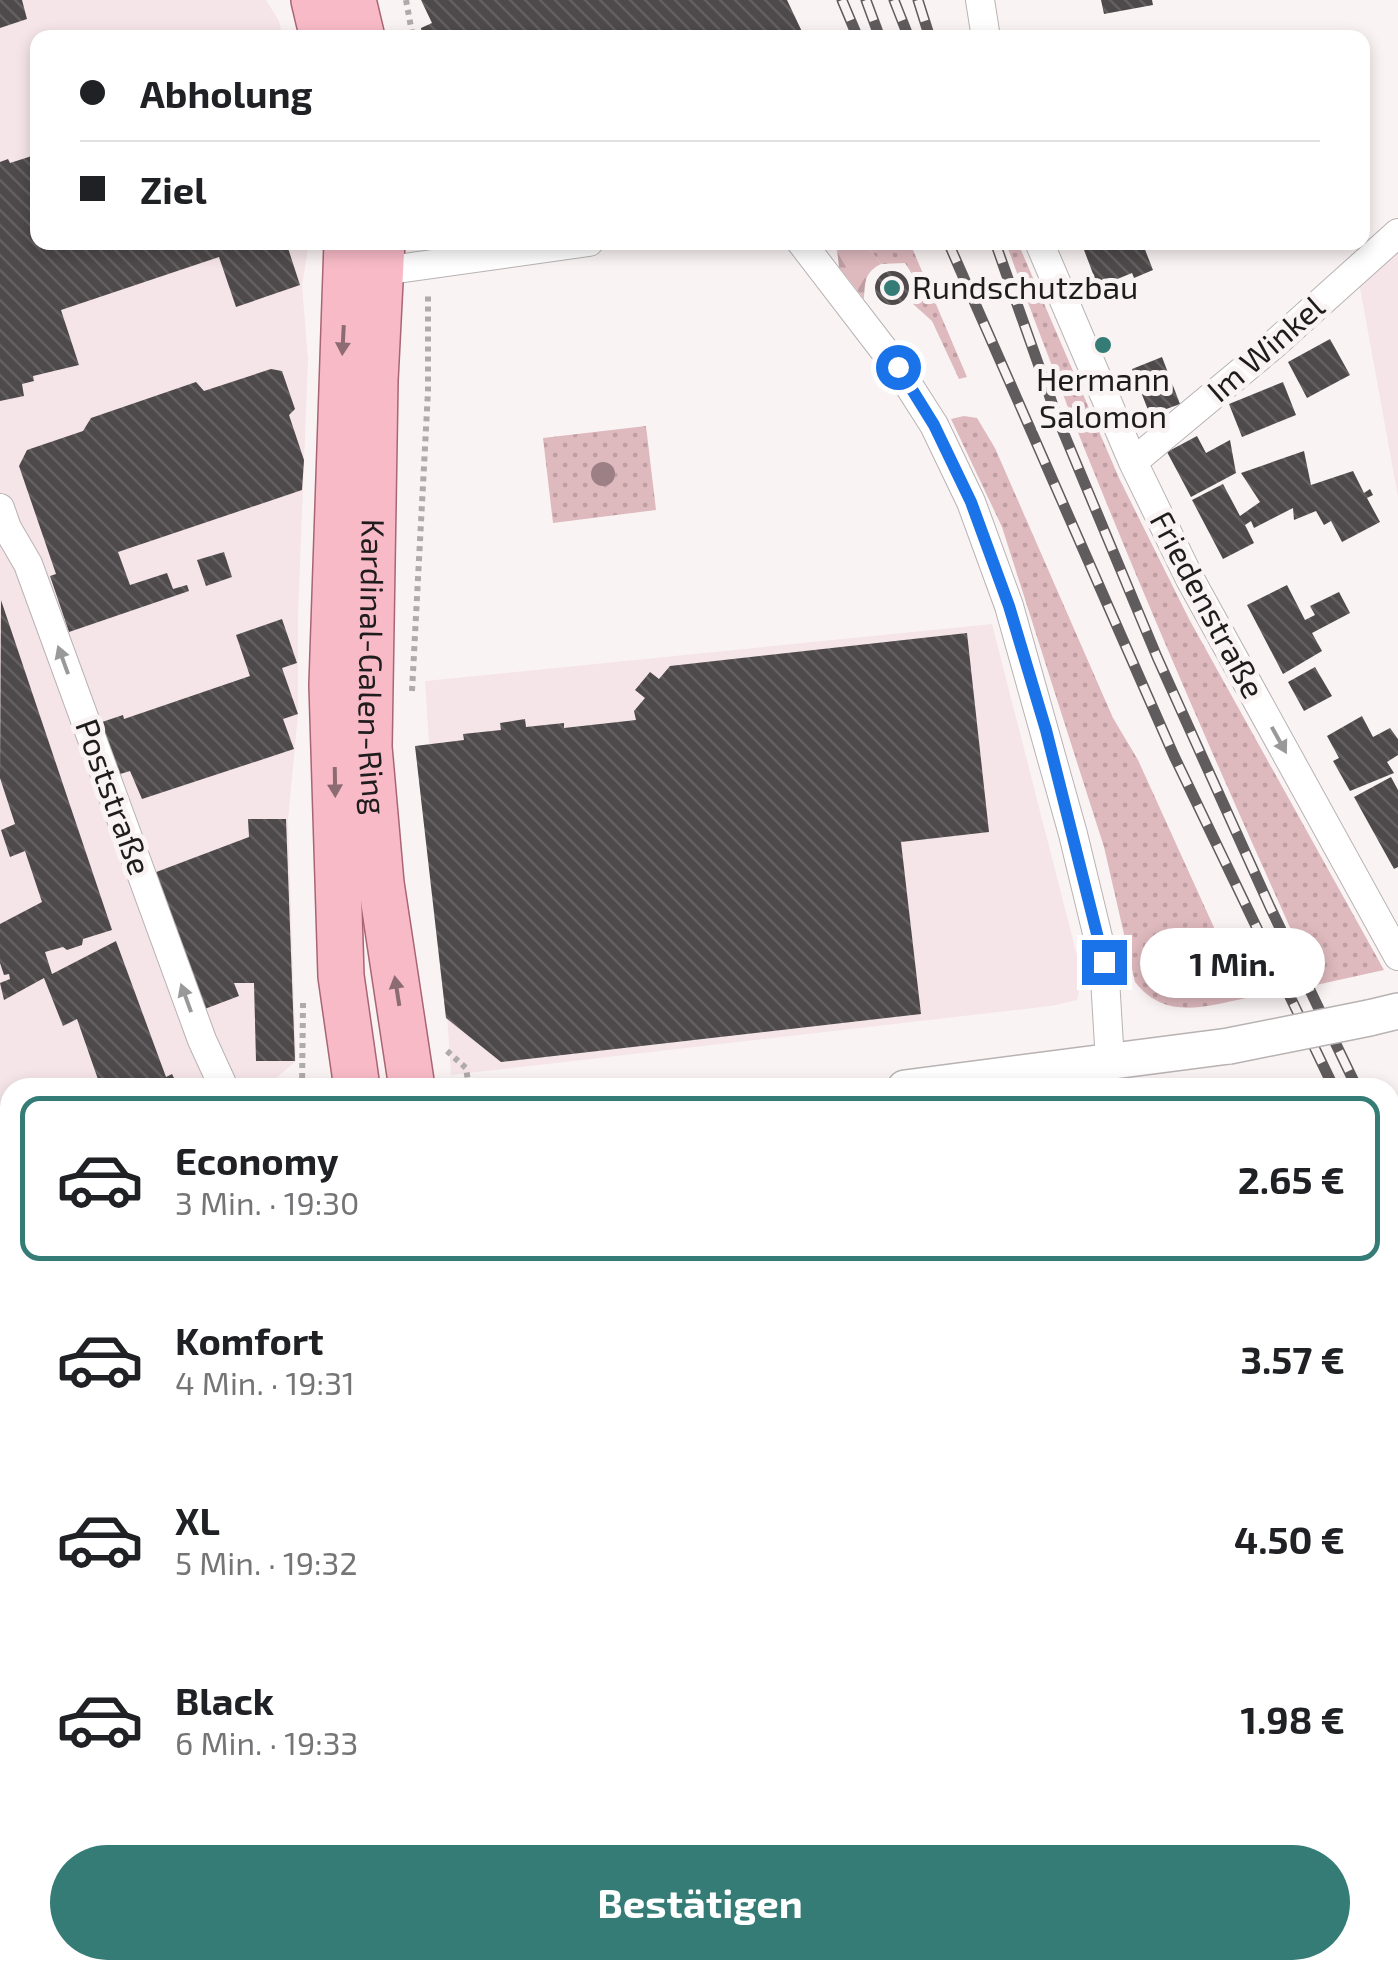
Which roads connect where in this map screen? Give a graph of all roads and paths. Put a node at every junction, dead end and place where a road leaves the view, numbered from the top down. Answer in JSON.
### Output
{"nodes":[{"id":1,"x":314,"y":0,"type":"edge"},
{"id":2,"x":353,"y":0,"type":"edge"},
{"id":3,"x":406,"y":0,"type":"edge"},
{"id":4,"x":980,"y":0,"type":"edge"},
{"id":5,"x":321,"y":30,"type":"edge"},
{"id":6,"x":360,"y":30,"type":"edge"},
{"id":7,"x":412,"y":30,"type":"edge"},
{"id":8,"x":985,"y":30,"type":"edge"},
{"id":9,"x":1398,"y":233,"type":"edge"},
{"id":10,"x":347,"y":250,"type":"edge"},
{"id":11,"x":530,"y":250,"type":"edge"},
{"id":12,"x":807,"y":250,"type":"edge"},
{"id":13,"x":1042,"y":250,"type":"edge"},
{"id":14,"x":382,"y":257,"type":"edge"},
{"id":15,"x":428,"y":264,"type":"junction"},
{"id":16,"x":1133,"y":462,"type":"junction"},
{"id":17,"x":2,"y":523,"type":"edge"},
{"id":18,"x":411,"y":697,"type":"dead end"},
{"id":19,"x":1398,"y":956,"type":"edge"},
{"id":20,"x":1384,"y":1015,"type":"edge"},
{"id":21,"x":438,"y":1044,"type":"dead end"},
{"id":22,"x":1110,"y":1062,"type":"junction"},
{"id":23,"x":219,"y":1078,"type":"edge"},
{"id":24,"x":356,"y":1078,"type":"edge"},
{"id":25,"x":410,"y":1078,"type":"edge"},
{"id":26,"x":468,"y":1078,"type":"edge"},
{"id":27,"x":984,"y":1078,"type":"edge"}],
"edges":[{"from":1,"to":5,"type":"main road"},
{"from":2,"to":6,"type":"main road"},
{"from":3,"to":7,"type":"path"},
{"from":4,"to":8,"type":"street"},
{"from":9,"to":16,"type":"street","name":"Im Winkel"},
{"from":10,"to":24,"type":"main road","name":"Kardinal-Galen-Ring","one_way":true},
{"from":11,"to":15,"type":"street"},
{"from":12,"to":22,"type":"street"},
{"from":13,"to":16,"type":"street","name":"Friedenstraße"},
{"from":14,"to":15,"type":"street"},
{"from":25,"to":14,"type":"main road","name":"Kardinal-Galen-Ring","one_way":true},
{"from":15,"to":18,"type":"path"},
{"from":16,"to":19,"type":"street","name":"Friedenstraße","one_way":true},
{"from":23,"to":17,"type":"street","name":"Poststraße","one_way":true},
{"from":20,"to":22,"type":"street","bridge":true},
{"from":21,"to":26,"type":"path"},
{"from":22,"to":27,"type":"street"}]}
